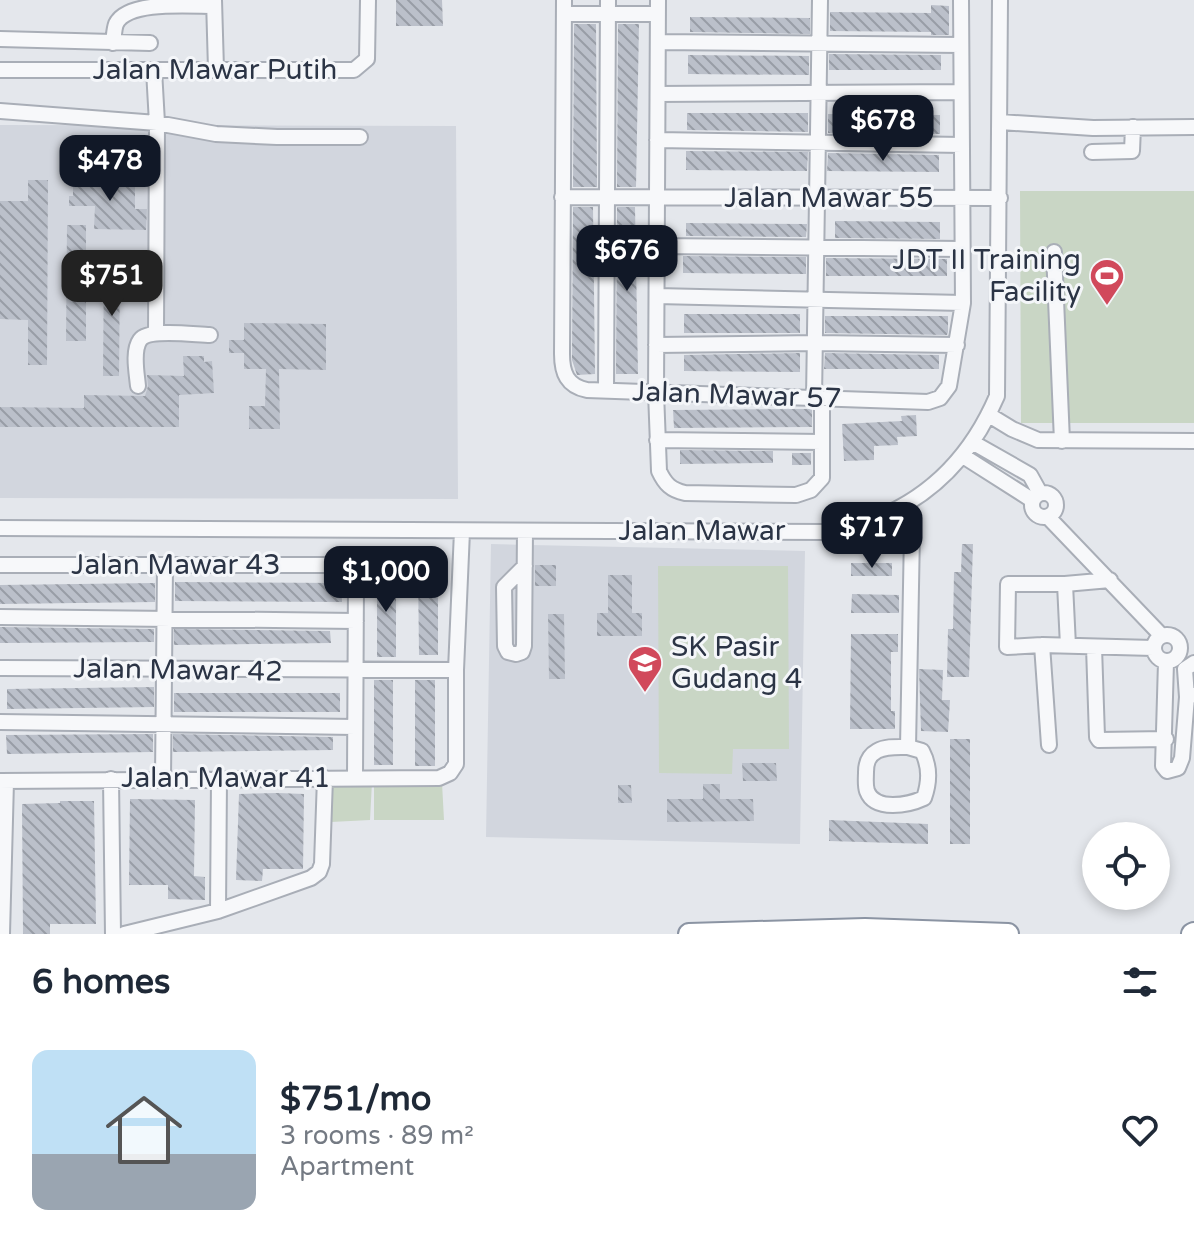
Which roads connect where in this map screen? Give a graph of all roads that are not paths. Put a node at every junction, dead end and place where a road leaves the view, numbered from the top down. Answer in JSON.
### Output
{"nodes":[{"id":1,"x":368,"y":0,"type":"edge"},
{"id":2,"x":820,"y":0,"type":"edge"},
{"id":3,"x":961,"y":0,"type":"edge"},
{"id":4,"x":1000,"y":0,"type":"edge"},
{"id":5,"x":214,"y":3,"type":"edge"},
{"id":6,"x":564,"y":7,"type":"edge"},
{"id":7,"x":608,"y":7,"type":"edge"},
{"id":8,"x":658,"y":7,"type":"edge"},
{"id":9,"x":0,"y":39,"type":"edge"},
{"id":10,"x":658,"y":42,"type":"junction"},
{"id":11,"x":67,"y":43,"type":"junction"},
{"id":12,"x":113,"y":43,"type":"junction"},
{"id":13,"x":150,"y":43,"type":"dead end"},
{"id":14,"x":819,"y":43,"type":"junction"},
{"id":15,"x":961,"y":45,"type":"junction"},
{"id":16,"x":67,"y":69,"type":"junction"},
{"id":17,"x":216,"y":69,"type":"junction"},
{"id":18,"x":0,"y":70,"type":"edge"},
{"id":19,"x":154,"y":70,"type":"junction"},
{"id":20,"x":961,"y":92,"type":"junction"},
{"id":21,"x":818,"y":93,"type":"junction"},
{"id":22,"x":658,"y":94,"type":"junction"},
{"id":23,"x":0,"y":111,"type":"edge"},
{"id":24,"x":1000,"y":122,"type":"junction"},
{"id":25,"x":157,"y":123,"type":"junction"},
{"id":26,"x":1133,"y":127,"type":"junction"},
{"id":27,"x":1194,"y":127,"type":"edge"},
{"id":28,"x":360,"y":137,"type":"dead end"},
{"id":29,"x":657,"y":140,"type":"junction"},
{"id":30,"x":817,"y":143,"type":"junction"},
{"id":31,"x":962,"y":145,"type":"junction"},
{"id":32,"x":1092,"y":152,"type":"dead end"},
{"id":33,"x":562,"y":197,"type":"junction"},
{"id":34,"x":607,"y":198,"type":"junction"},
{"id":35,"x":657,"y":198,"type":"junction"},
{"id":36,"x":816,"y":198,"type":"junction"},
{"id":37,"x":962,"y":198,"type":"junction"},
{"id":38,"x":1000,"y":198,"type":"junction"},
{"id":39,"x":657,"y":246,"type":"junction"},
{"id":40,"x":816,"y":247,"type":"junction"},
{"id":41,"x":962,"y":249,"type":"junction"},
{"id":42,"x":1054,"y":252,"type":"dead end"},
{"id":43,"x":657,"y":296,"type":"junction"},
{"id":44,"x":817,"y":300,"type":"junction"},
{"id":45,"x":963,"y":303,"type":"junction"},
{"id":46,"x":156,"y":333,"type":"junction"},
{"id":47,"x":210,"y":335,"type":"dead end"},
{"id":48,"x":816,"y":343,"type":"junction"},
{"id":49,"x":656,"y":345,"type":"junction"},
{"id":50,"x":957,"y":345,"type":"junction"},
{"id":51,"x":138,"y":386,"type":"dead end"},
{"id":52,"x":606,"y":390,"type":"junction"},
{"id":53,"x":656,"y":392,"type":"junction"},
{"id":54,"x":818,"y":398,"type":"junction"},
{"id":55,"x":989,"y":415,"type":"junction"},
{"id":56,"x":657,"y":440,"type":"junction"},
{"id":57,"x":1062,"y":441,"type":"junction"},
{"id":58,"x":1194,"y":441,"type":"edge"},
{"id":59,"x":822,"y":442,"type":"junction"},
{"id":60,"x":972,"y":442,"type":"junction"},
{"id":61,"x":963,"y":456,"type":"junction"},
{"id":62,"x":1036,"y":496,"type":"junction"},
{"id":63,"x":904,"y":506,"type":"junction"},
{"id":64,"x":0,"y":528,"type":"edge"},
{"id":65,"x":462,"y":531,"type":"junction"},
{"id":66,"x":525,"y":531,"type":"junction"},
{"id":67,"x":0,"y":565,"type":"edge"},
{"id":68,"x":165,"y":565,"type":"junction"},
{"id":69,"x":525,"y":566,"type":"junction"},
{"id":70,"x":1110,"y":580,"type":"junction"},
{"id":71,"x":1065,"y":584,"type":"junction"},
{"id":72,"x":0,"y":617,"type":"edge"},
{"id":73,"x":164,"y":619,"type":"junction"},
{"id":74,"x":356,"y":621,"type":"junction"},
{"id":75,"x":1157,"y":642,"type":"junction"},
{"id":76,"x":1042,"y":645,"type":"junction"},
{"id":77,"x":1068,"y":646,"type":"junction"},
{"id":78,"x":1094,"y":647,"type":"junction"},
{"id":79,"x":1187,"y":647,"type":"edge"},
{"id":80,"x":1166,"y":662,"type":"junction"},
{"id":81,"x":1194,"y":663,"type":"edge"},
{"id":82,"x":0,"y":668,"type":"edge"},
{"id":83,"x":164,"y":669,"type":"junction"},
{"id":84,"x":456,"y":670,"type":"junction"},
{"id":85,"x":356,"y":671,"type":"junction"},
{"id":86,"x":1190,"y":696,"type":"edge"},
{"id":87,"x":0,"y":722,"type":"edge"},
{"id":88,"x":163,"y":725,"type":"junction"},
{"id":89,"x":355,"y":727,"type":"junction"},
{"id":90,"x":1166,"y":739,"type":"junction"},
{"id":91,"x":1049,"y":745,"type":"dead end"},
{"id":92,"x":908,"y":747,"type":"junction"},
{"id":93,"x":325,"y":778,"type":"junction"},
{"id":94,"x":355,"y":778,"type":"junction"},
{"id":95,"x":111,"y":779,"type":"junction"},
{"id":96,"x":163,"y":779,"type":"junction"},
{"id":97,"x":219,"y":779,"type":"junction"},
{"id":98,"x":3,"y":781,"type":"edge"},
{"id":99,"x":218,"y":911,"type":"junction"},
{"id":100,"x":2,"y":934,"type":"edge"},
{"id":101,"x":113,"y":934,"type":"edge"},
{"id":102,"x":124,"y":934,"type":"edge"},
{"id":103,"x":689,"y":934,"type":"edge"},
{"id":104,"x":1008,"y":934,"type":"edge"}],
"edges":[{"from":1,"to":17,"type":"street","name":"Jalan Mawar Putih"},
{"from":2,"to":14,"type":"street"},
{"from":3,"to":15,"type":"street"},
{"from":4,"to":24,"type":"street","name":"Jalan Mawar"},
{"from":5,"to":12,"type":"street"},
{"from":5,"to":17,"type":"street"},
{"from":6,"to":7,"type":"street"},
{"from":6,"to":33,"type":"street"},
{"from":7,"to":8,"type":"street"},
{"from":7,"to":34,"type":"street"},
{"from":8,"to":10,"type":"street"},
{"from":9,"to":11,"type":"street"},
{"from":10,"to":14,"type":"street"},
{"from":10,"to":22,"type":"street"},
{"from":11,"to":12,"type":"street"},
{"from":11,"to":16,"type":"street"},
{"from":12,"to":13,"type":"street"},
{"from":14,"to":15,"type":"street"},
{"from":14,"to":21,"type":"street"},
{"from":15,"to":20,"type":"street"},
{"from":16,"to":18,"type":"street","name":"Jalan Mawar Putih"},
{"from":16,"to":19,"type":"street","name":"Jalan Mawar Putih"},
{"from":17,"to":19,"type":"street","name":"Jalan Mawar Putih"},
{"from":19,"to":25,"type":"street"},
{"from":20,"to":21,"type":"street"},
{"from":20,"to":31,"type":"street"},
{"from":21,"to":22,"type":"street"},
{"from":21,"to":30,"type":"street"},
{"from":22,"to":29,"type":"street"},
{"from":23,"to":25,"type":"street"},
{"from":24,"to":26,"type":"street"},
{"from":24,"to":38,"type":"street","name":"Jalan Mawar"},
{"from":25,"to":28,"type":"street"},
{"from":25,"to":46,"type":"street"},
{"from":26,"to":27,"type":"street"},
{"from":26,"to":32,"type":"street"},
{"from":29,"to":30,"type":"street"},
{"from":29,"to":35,"type":"street"},
{"from":30,"to":31,"type":"street"},
{"from":30,"to":36,"type":"street"},
{"from":31,"to":37,"type":"street"},
{"from":33,"to":34,"type":"street","name":"Jalan Mawar 55"},
{"from":33,"to":52,"type":"street","name":"Jalan Mawar 57"},
{"from":34,"to":35,"type":"street","name":"Jalan Mawar 55"},
{"from":34,"to":52,"type":"street"},
{"from":35,"to":36,"type":"street","name":"Jalan Mawar 55"},
{"from":35,"to":39,"type":"street"},
{"from":36,"to":37,"type":"street","name":"Jalan Mawar 55"},
{"from":36,"to":40,"type":"street"},
{"from":37,"to":38,"type":"street","name":"Jalan Mawar 55"},
{"from":37,"to":41,"type":"street"},
{"from":38,"to":55,"type":"street","name":"Jalan Mawar"},
{"from":39,"to":40,"type":"street"},
{"from":39,"to":43,"type":"street"},
{"from":40,"to":41,"type":"street"},
{"from":40,"to":44,"type":"street"},
{"from":41,"to":45,"type":"street"},
{"from":42,"to":57,"type":"street"},
{"from":43,"to":44,"type":"street"},
{"from":43,"to":49,"type":"street"},
{"from":44,"to":45,"type":"street"},
{"from":44,"to":48,"type":"street"},
{"from":45,"to":50,"type":"street"},
{"from":46,"to":47,"type":"street"},
{"from":46,"to":51,"type":"street"},
{"from":48,"to":49,"type":"street"},
{"from":48,"to":50,"type":"street"},
{"from":48,"to":54,"type":"street"},
{"from":49,"to":53,"type":"street"},
{"from":50,"to":54,"type":"street","name":"Jalan Mawar 57"},
{"from":52,"to":53,"type":"street","name":"Jalan Mawar 57"},
{"from":53,"to":54,"type":"street","name":"Jalan Mawar 57"},
{"from":53,"to":56,"type":"street"},
{"from":54,"to":59,"type":"street"},
{"from":55,"to":57,"type":"street"},
{"from":55,"to":60,"type":"street","name":"Jalan Mawar"},
{"from":56,"to":59,"type":"street"},
{"from":56,"to":59,"type":"street"},
{"from":57,"to":58,"type":"street"},
{"from":60,"to":61,"type":"street","name":"Jalan Mawar"},
{"from":60,"to":62,"type":"street"},
{"from":61,"to":62,"type":"street"},
{"from":61,"to":63,"type":"street","name":"Jalan Mawar"},
{"from":62,"to":70,"type":"street"},
{"from":63,"to":66,"type":"street","name":"Jalan Mawar"},
{"from":63,"to":92,"type":"street"},
{"from":64,"to":65,"type":"street","name":"Jalan Mawar"},
{"from":65,"to":66,"type":"street","name":"Jalan Mawar"},
{"from":65,"to":84,"type":"street"},
{"from":66,"to":69,"type":"street"},
{"from":67,"to":68,"type":"street","name":"Jalan Mawar 43"},
{"from":68,"to":73,"type":"street"},
{"from":68,"to":74,"type":"street","name":"Jalan Mawar 43"},
{"from":69,"to":69,"type":"street"},
{"from":70,"to":71,"type":"street"},
{"from":70,"to":75,"type":"street"},
{"from":71,"to":76,"type":"street"},
{"from":71,"to":77,"type":"street"},
{"from":72,"to":73,"type":"street"},
{"from":73,"to":74,"type":"street"},
{"from":73,"to":83,"type":"street"},
{"from":74,"to":85,"type":"street"},
{"from":75,"to":78,"type":"street"},
{"from":75,"to":79,"type":"street"},
{"from":75,"to":80,"type":"street"},
{"from":76,"to":77,"type":"street"},
{"from":76,"to":91,"type":"street"},
{"from":77,"to":78,"type":"street"},
{"from":78,"to":90,"type":"street"},
{"from":79,"to":80,"type":"street"},
{"from":80,"to":90,"type":"street"},
{"from":81,"to":86,"type":"street"},
{"from":82,"to":83,"type":"street","name":"Jalan Mawar 42"},
{"from":83,"to":85,"type":"street","name":"Jalan Mawar 42"},
{"from":83,"to":88,"type":"street"},
{"from":84,"to":85,"type":"street","name":"Jalan Mawar 42"},
{"from":84,"to":94,"type":"street","name":"Jalan Mawar 41"},
{"from":85,"to":89,"type":"street"},
{"from":86,"to":90,"type":"street"},
{"from":87,"to":88,"type":"street"},
{"from":88,"to":89,"type":"street"},
{"from":88,"to":96,"type":"street"},
{"from":89,"to":94,"type":"street"},
{"from":92,"to":92,"type":"street"},
{"from":93,"to":94,"type":"street","name":"Jalan Mawar 41"},
{"from":93,"to":97,"type":"street","name":"Jalan Mawar 41"},
{"from":93,"to":99,"type":"street"},
{"from":95,"to":96,"type":"street","name":"Jalan Mawar 41"},
{"from":95,"to":98,"type":"street","name":"Jalan Mawar 41"},
{"from":95,"to":101,"type":"street"},
{"from":96,"to":97,"type":"street","name":"Jalan Mawar 41"},
{"from":97,"to":99,"type":"street"},
{"from":98,"to":100,"type":"street"},
{"from":99,"to":102,"type":"street"},
{"from":103,"to":104,"type":"highway"}]}
